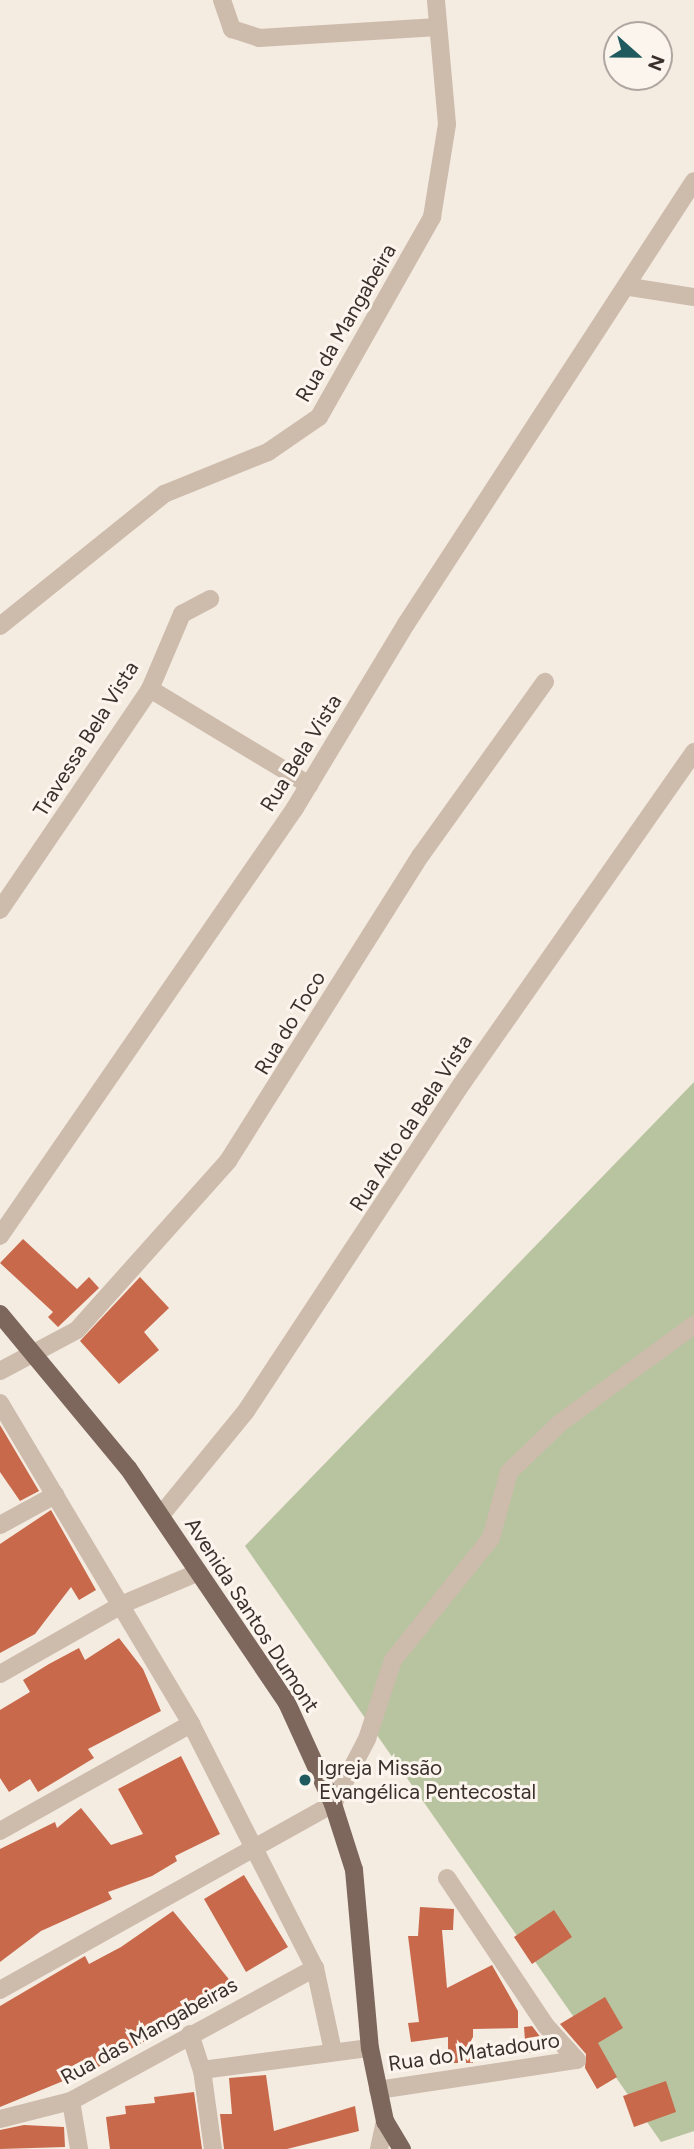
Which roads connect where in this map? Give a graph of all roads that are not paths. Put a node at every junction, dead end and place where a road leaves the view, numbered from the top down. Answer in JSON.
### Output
{"nodes":[{"id":1,"x":222,"y":0,"type":"edge"},
{"id":2,"x":436,"y":0,"type":"edge"},
{"id":3,"x":438,"y":27,"type":"junction"},
{"id":4,"x":694,"y":181,"type":"edge"},
{"id":5,"x":630,"y":287,"type":"junction"},
{"id":6,"x":694,"y":297,"type":"edge"},
{"id":7,"x":210,"y":599,"type":"dead end"},
{"id":8,"x":0,"y":626,"type":"edge"},
{"id":9,"x":545,"y":682,"type":"dead end"},
{"id":10,"x":150,"y":689,"type":"junction"},
{"id":11,"x":694,"y":752,"type":"edge"},
{"id":12,"x":309,"y":785,"type":"junction"},
{"id":13,"x":0,"y":910,"type":"edge"},
{"id":14,"x":0,"y":1236,"type":"edge"},
{"id":15,"x":0,"y":1314,"type":"edge"},
{"id":16,"x":694,"y":1325,"type":"edge"},
{"id":17,"x":37,"y":1353,"type":"junction"},
{"id":18,"x":0,"y":1371,"type":"edge"},
{"id":19,"x":0,"y":1403,"type":"edge"},
{"id":20,"x":55,"y":1495,"type":"junction"},
{"id":21,"x":161,"y":1515,"type":"junction"},
{"id":22,"x":0,"y":1525,"type":"edge"},
{"id":23,"x":199,"y":1572,"type":"junction"},
{"id":24,"x":123,"y":1604,"type":"junction"},
{"id":25,"x":0,"y":1674,"type":"edge"},
{"id":26,"x":191,"y":1724,"type":"junction"},
{"id":27,"x":333,"y":1804,"type":"junction"},
{"id":28,"x":0,"y":1831,"type":"edge"},
{"id":29,"x":254,"y":1850,"type":"junction"},
{"id":30,"x":447,"y":1878,"type":"dead end"},
{"id":31,"x":314,"y":1968,"type":"junction"},
{"id":32,"x":0,"y":1990,"type":"edge"},
{"id":33,"x":190,"y":2034,"type":"junction"},
{"id":34,"x":370,"y":2048,"type":"junction"},
{"id":35,"x":333,"y":2051,"type":"junction"},
{"id":36,"x":202,"y":2070,"type":"junction"},
{"id":37,"x":378,"y":2090,"type":"junction"},
{"id":38,"x":71,"y":2101,"type":"junction"},
{"id":39,"x":0,"y":2119,"type":"edge"},
{"id":40,"x":385,"y":2121,"type":"junction"},
{"id":41,"x":79,"y":2149,"type":"edge"},
{"id":42,"x":213,"y":2149,"type":"edge"},
{"id":43,"x":379,"y":2149,"type":"edge"},
{"id":44,"x":402,"y":2149,"type":"edge"}],
"edges":[{"from":1,"to":3,"type":"street"},
{"from":2,"to":3,"type":"street","name":"Rua da Mangabeira"},
{"from":3,"to":8,"type":"street","name":"Rua da Mangabeira"},
{"from":4,"to":5,"type":"street","name":"Rua Bela Vista"},
{"from":5,"to":6,"type":"street"},
{"from":5,"to":12,"type":"street","name":"Rua Bela Vista"},
{"from":7,"to":10,"type":"street","name":"Travessa Bela Vista"},
{"from":9,"to":17,"type":"street","name":"Rua do Toco"},
{"from":10,"to":12,"type":"street"},
{"from":10,"to":13,"type":"street","name":"Travessa Bela Vista"},
{"from":11,"to":21,"type":"street","name":"Rua Alto da Bela Vista"},
{"from":12,"to":14,"type":"street","name":"Rua Bela Vista"},
{"from":15,"to":17,"type":"main road","name":"Avenida Santos Dumont"},
{"from":16,"to":27,"type":"street"},
{"from":17,"to":18,"type":"street","name":"Rua do Toco"},
{"from":17,"to":21,"type":"main road","name":"Avenida Santos Dumont"},
{"from":19,"to":20,"type":"street"},
{"from":20,"to":22,"type":"street"},
{"from":20,"to":24,"type":"street"},
{"from":21,"to":23,"type":"main road","name":"Avenida Santos Dumont"},
{"from":23,"to":24,"type":"street"},
{"from":23,"to":27,"type":"main road","name":"Avenida Santos Dumont"},
{"from":24,"to":25,"type":"street"},
{"from":24,"to":26,"type":"street"},
{"from":26,"to":28,"type":"street"},
{"from":26,"to":29,"type":"street"},
{"from":27,"to":29,"type":"street"},
{"from":27,"to":34,"type":"main road","name":"Avenida Santos Dumont"},
{"from":29,"to":31,"type":"street"},
{"from":29,"to":32,"type":"street"},
{"from":30,"to":37,"type":"street","name":"Rua do Matadouro"},
{"from":31,"to":33,"type":"street","name":"Rua das Mangabeiras"},
{"from":31,"to":35,"type":"street"},
{"from":33,"to":36,"type":"street"},
{"from":33,"to":38,"type":"street","name":"Rua das Mangabeiras"},
{"from":34,"to":35,"type":"street"},
{"from":34,"to":37,"type":"main road","name":"Avenida Santos Dumont"},
{"from":35,"to":36,"type":"street"},
{"from":36,"to":42,"type":"street"},
{"from":37,"to":40,"type":"main road","name":"Avenida Santos Dumont"},
{"from":38,"to":39,"type":"street","name":"Rua das Mangabeiras"},
{"from":38,"to":41,"type":"street"},
{"from":40,"to":43,"type":"street"},
{"from":40,"to":44,"type":"main road","name":"Avenida Santos Dumont"}]}
